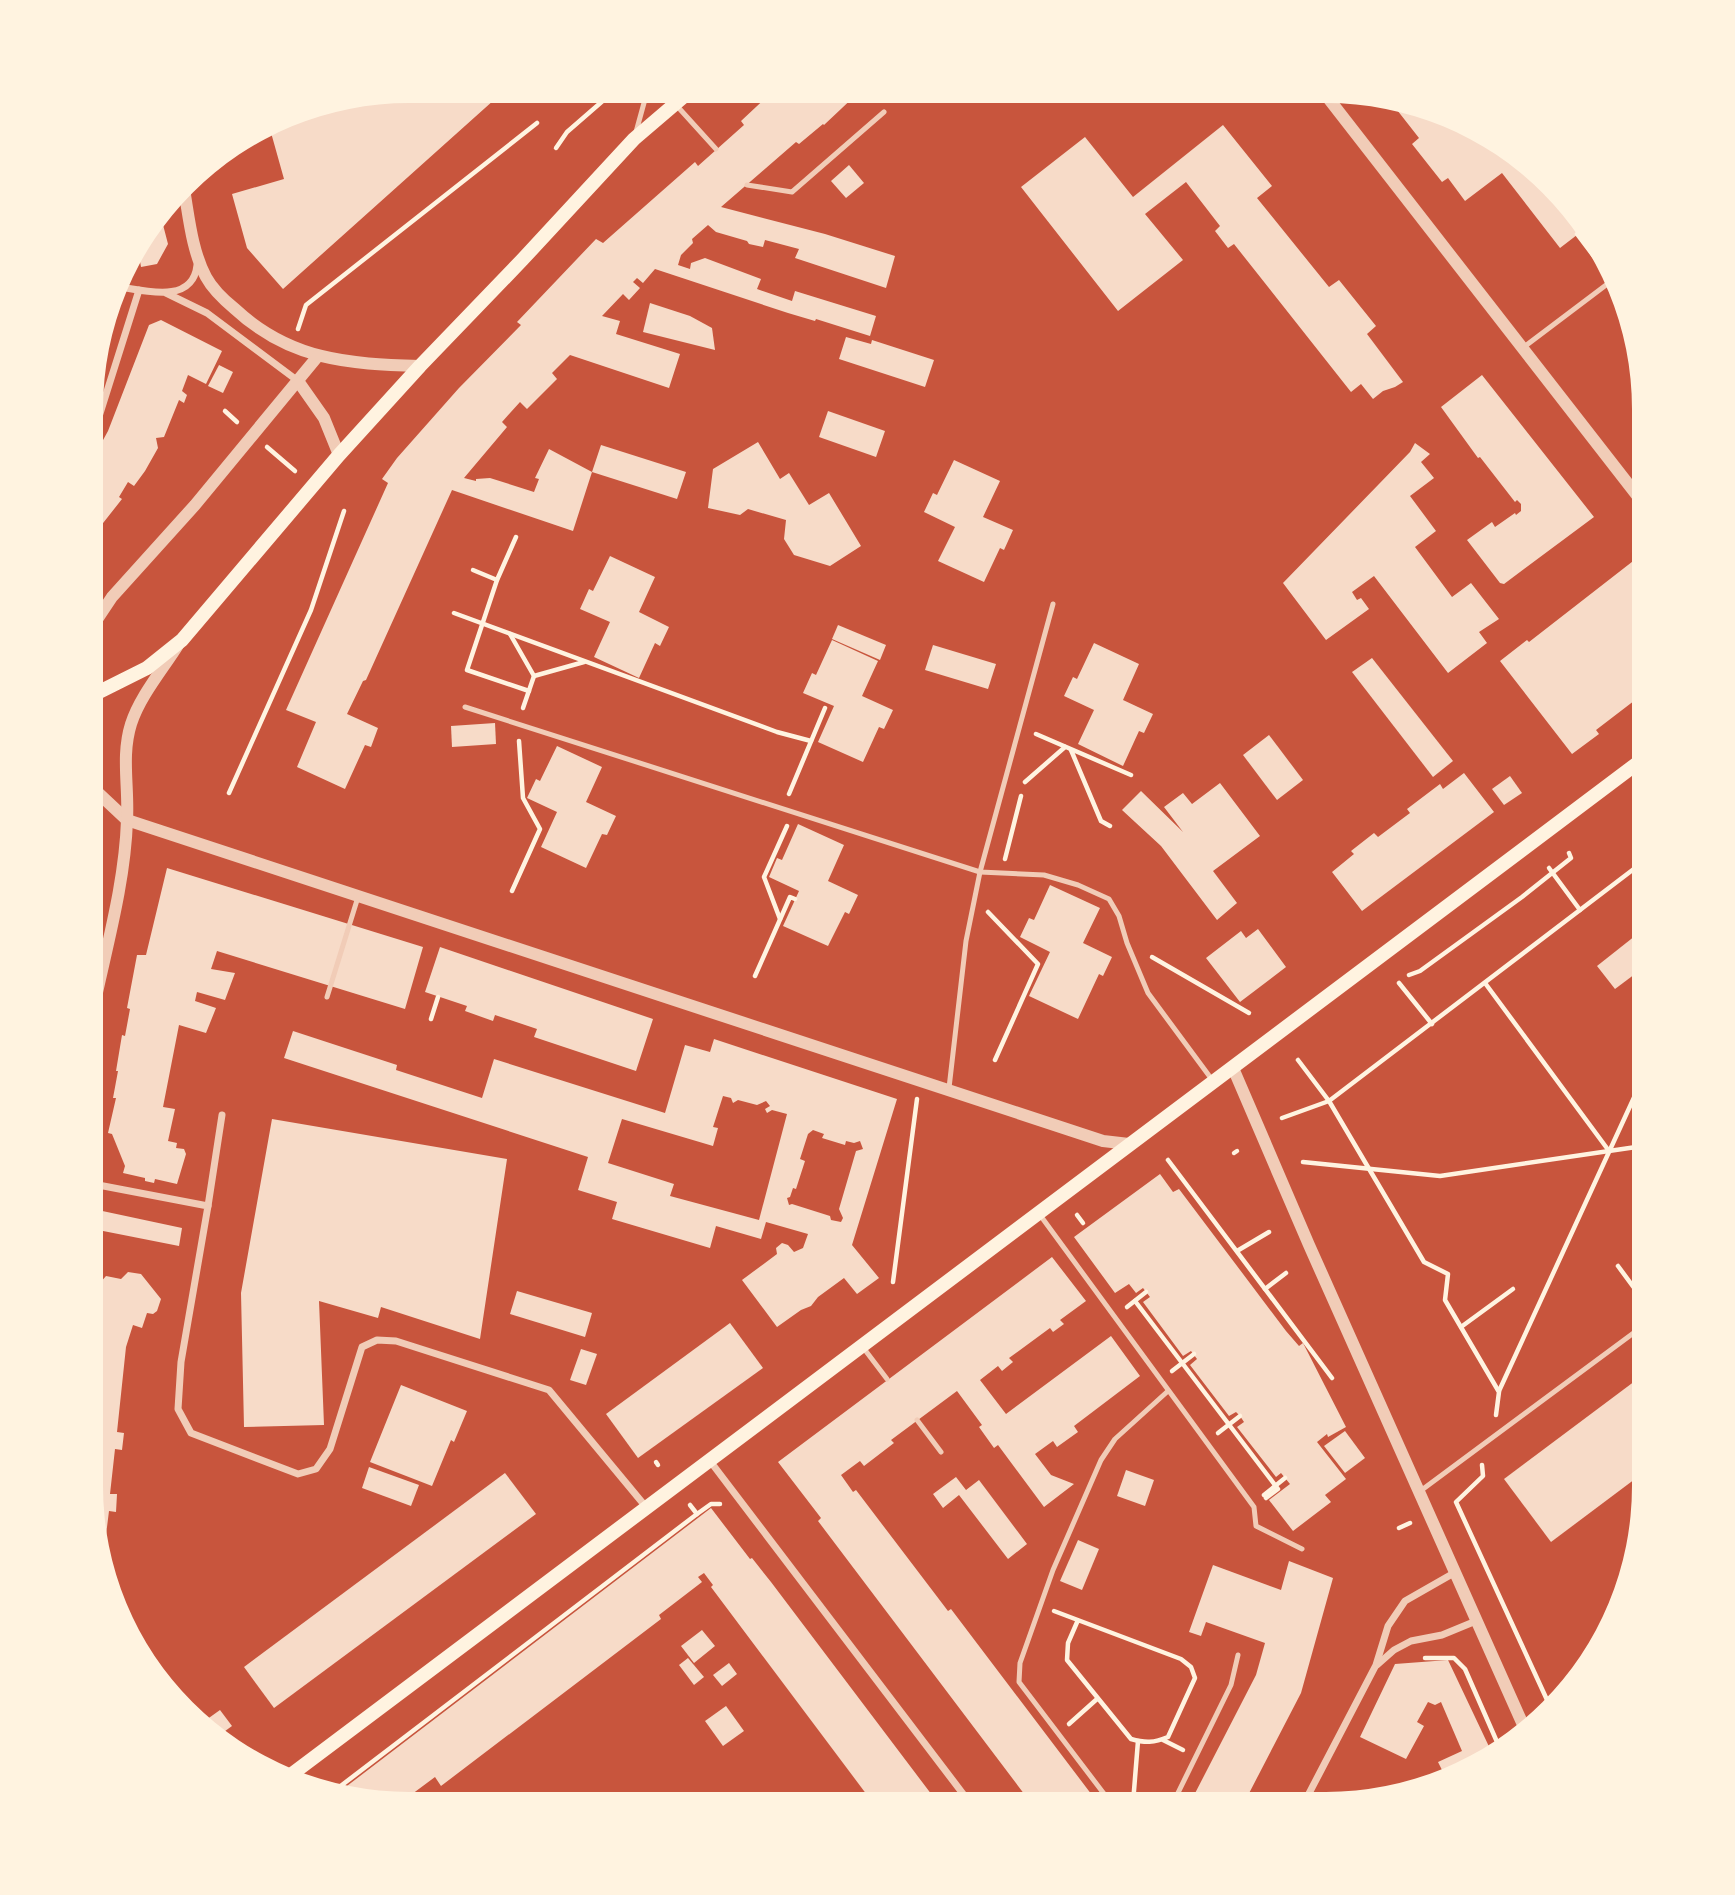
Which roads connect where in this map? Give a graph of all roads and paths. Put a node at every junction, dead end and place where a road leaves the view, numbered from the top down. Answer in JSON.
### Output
{"nodes":[{"id":1,"x":600,"y":103,"type":"edge"},
{"id":2,"x":646,"y":103,"type":"edge"},
{"id":3,"x":675,"y":103,"type":"joint"},
{"id":4,"x":1332,"y":103,"type":"edge"},
{"id":5,"x":884,"y":112,"type":"dead end"},
{"id":6,"x":537,"y":122,"type":"dead end"},
{"id":7,"x":634,"y":139,"type":"junction"},
{"id":8,"x":556,"y":148,"type":"dead end"},
{"id":9,"x":716,"y":149,"type":"dead end"},
{"id":10,"x":747,"y":185,"type":"dead end"},
{"id":11,"x":186,"y":200,"type":"edge"},
{"id":12,"x":198,"y":257,"type":"junction"},
{"id":13,"x":1605,"y":286,"type":"edge"},
{"id":14,"x":128,"y":289,"type":"edge"},
{"id":15,"x":139,"y":290,"type":"junction"},
{"id":16,"x":166,"y":293,"type":"junction"},
{"id":17,"x":298,"y":330,"type":"dead end"},
{"id":18,"x":1523,"y":348,"type":"junction"},
{"id":19,"x":318,"y":356,"type":"junction"},
{"id":20,"x":420,"y":366,"type":"junction"},
{"id":21,"x":298,"y":381,"type":"junction"},
{"id":22,"x":103,"y":403,"type":"edge"},
{"id":23,"x":263,"y":444,"type":"dead end"},
{"id":24,"x":339,"y":455,"type":"junction"},
{"id":25,"x":295,"y":471,"type":"dead end"},
{"id":26,"x":1632,"y":489,"type":"edge"},
{"id":27,"x":344,"y":511,"type":"dead end"},
{"id":28,"x":516,"y":537,"type":"dead end"},
{"id":29,"x":473,"y":570,"type":"dead end"},
{"id":30,"x":497,"y":580,"type":"junction"},
{"id":31,"x":1053,"y":604,"type":"dead end"},
{"id":32,"x":103,"y":610,"type":"edge"},
{"id":33,"x":454,"y":613,"type":"dead end"},
{"id":34,"x":483,"y":623,"type":"junction"},
{"id":35,"x":509,"y":633,"type":"junction"},
{"id":36,"x":182,"y":640,"type":"junction"},
{"id":37,"x":584,"y":662,"type":"junction"},
{"id":38,"x":534,"y":676,"type":"junction"},
{"id":39,"x":103,"y":690,"type":"edge"},
{"id":40,"x":529,"y":691,"type":"junction"},
{"id":41,"x":465,"y":707,"type":"dead end"},
{"id":42,"x":825,"y":708,"type":"dead end"},
{"id":43,"x":518,"y":724,"type":"junction"},
{"id":44,"x":1036,"y":734,"type":"dead end"},
{"id":45,"x":811,"y":741,"type":"junction"},
{"id":46,"x":1068,"y":748,"type":"junction"},
{"id":47,"x":1632,"y":767,"type":"edge"},
{"id":48,"x":1131,"y":775,"type":"dead end"},
{"id":49,"x":1025,"y":782,"type":"dead end"},
{"id":50,"x":229,"y":793,"type":"dead end"},
{"id":51,"x":103,"y":798,"type":"edge"},
{"id":52,"x":783,"y":808,"type":"junction"},
{"id":53,"x":793,"y":812,"type":"junction"},
{"id":54,"x":127,"y":820,"type":"junction"},
{"id":55,"x":1110,"y":826,"type":"dead end"},
{"id":56,"x":1569,"y":853,"type":"dead end"},
{"id":57,"x":1551,"y":870,"type":"junction"},
{"id":58,"x":1632,"y":870,"type":"edge"},
{"id":59,"x":980,"y":872,"type":"junction"},
{"id":60,"x":512,"y":891,"type":"dead end"},
{"id":61,"x":358,"y":896,"type":"junction"},
{"id":62,"x":974,"y":898,"type":"junction"},
{"id":63,"x":795,"y":899,"type":"dead end"},
{"id":64,"x":1580,"y":910,"type":"junction"},
{"id":65,"x":780,"y":919,"type":"junction"},
{"id":66,"x":1127,"y":943,"type":"junction"},
{"id":67,"x":103,"y":963,"type":"edge"},
{"id":68,"x":1409,"y":975,"type":"dead end"},
{"id":69,"x":755,"y":976,"type":"dead end"},
{"id":70,"x":1399,"y":983,"type":"dead end"},
{"id":71,"x":1485,"y":983,"type":"junction"},
{"id":72,"x":438,"y":997,"type":"dead end"},
{"id":73,"x":327,"y":998,"type":"dead end"},
{"id":74,"x":1249,"y":1013,"type":"dead end"},
{"id":75,"x":431,"y":1019,"type":"dead end"},
{"id":76,"x":1432,"y":1024,"type":"junction"},
{"id":77,"x":995,"y":1060,"type":"dead end"},
{"id":78,"x":1298,"y":1060,"type":"dead end"},
{"id":79,"x":1233,"y":1068,"type":"junction"},
{"id":80,"x":1214,"y":1082,"type":"junction"},
{"id":81,"x":948,"y":1091,"type":"junction"},
{"id":82,"x":917,"y":1099,"type":"dead end"},
{"id":83,"x":1329,"y":1101,"type":"junction"},
{"id":84,"x":1632,"y":1102,"type":"edge"},
{"id":85,"x":222,"y":1115,"type":"dead end"},
{"id":86,"x":1282,"y":1118,"type":"dead end"},
{"id":87,"x":1129,"y":1144,"type":"junction"},
{"id":88,"x":1632,"y":1148,"type":"edge"},
{"id":89,"x":1609,"y":1151,"type":"junction"},
{"id":90,"x":1168,"y":1160,"type":"dead end"},
{"id":91,"x":1303,"y":1162,"type":"dead end"},
{"id":92,"x":1370,"y":1169,"type":"junction"},
{"id":93,"x":103,"y":1186,"type":"edge"},
{"id":94,"x":208,"y":1206,"type":"junction"},
{"id":95,"x":1038,"y":1213,"type":"junction"},
{"id":96,"x":1077,"y":1215,"type":"dead end"},
{"id":97,"x":1083,"y":1223,"type":"dead end"},
{"id":98,"x":1269,"y":1232,"type":"dead end"},
{"id":99,"x":1237,"y":1251,"type":"junction"},
{"id":100,"x":1618,"y":1266,"type":"dead end"},
{"id":101,"x":1286,"y":1273,"type":"dead end"},
{"id":102,"x":893,"y":1282,"type":"dead end"},
{"id":103,"x":1632,"y":1285,"type":"edge"},
{"id":104,"x":1265,"y":1289,"type":"junction"},
{"id":105,"x":1513,"y":1289,"type":"dead end"},
{"id":106,"x":1146,"y":1292,"type":"dead end"},
{"id":107,"x":1461,"y":1327,"type":"junction"},
{"id":108,"x":1632,"y":1334,"type":"edge"},
{"id":109,"x":862,"y":1346,"type":"junction"},
{"id":110,"x":1194,"y":1354,"type":"dead end"},
{"id":111,"x":1182,"y":1363,"type":"junction"},
{"id":112,"x":1177,"y":1368,"type":"dead end"},
{"id":113,"x":1332,"y":1378,"type":"dead end"},
{"id":114,"x":887,"y":1379,"type":"dead end"},
{"id":115,"x":1168,"y":1391,"type":"junction"},
{"id":116,"x":1499,"y":1392,"type":"junction"},
{"id":117,"x":1240,"y":1416,"type":"dead end"},
{"id":118,"x":917,"y":1420,"type":"dead end"},
{"id":119,"x":1229,"y":1425,"type":"junction"},
{"id":120,"x":1223,"y":1429,"type":"dead end"},
{"id":121,"x":1480,"y":1448,"type":"junction"},
{"id":122,"x":941,"y":1452,"type":"dead end"},
{"id":123,"x":710,"y":1461,"type":"junction"},
{"id":124,"x":1285,"y":1478,"type":"dead end"},
{"id":125,"x":1275,"y":1485,"type":"junction"},
{"id":126,"x":1269,"y":1491,"type":"dead end"},
{"id":127,"x":1419,"y":1492,"type":"junction"},
{"id":128,"x":690,"y":1505,"type":"dead end"},
{"id":129,"x":1254,"y":1507,"type":"junction"},
{"id":130,"x":647,"y":1508,"type":"junction"},
{"id":131,"x":727,"y":1512,"type":"dead end"},
{"id":132,"x":696,"y":1514,"type":"junction"},
{"id":133,"x":1410,"y":1523,"type":"dead end"},
{"id":134,"x":1399,"y":1528,"type":"dead end"},
{"id":135,"x":1302,"y":1549,"type":"dead end"},
{"id":136,"x":1454,"y":1573,"type":"junction"},
{"id":137,"x":1040,"y":1605,"type":"junction"},
{"id":138,"x":1077,"y":1620,"type":"junction"},
{"id":139,"x":1476,"y":1621,"type":"junction"},
{"id":140,"x":1238,"y":1655,"type":"dead end"},
{"id":141,"x":1415,"y":1658,"type":"dead end"},
{"id":142,"x":1376,"y":1665,"type":"junction"},
{"id":143,"x":1546,"y":1698,"type":"edge"},
{"id":144,"x":1097,"y":1699,"type":"junction"},
{"id":145,"x":1521,"y":1721,"type":"edge"},
{"id":146,"x":1058,"y":1734,"type":"junction"},
{"id":147,"x":1496,"y":1740,"type":"edge"},
{"id":148,"x":1138,"y":1741,"type":"junction"},
{"id":149,"x":297,"y":1770,"type":"edge"},
{"id":150,"x":343,"y":1784,"type":"edge"},
{"id":151,"x":962,"y":1792,"type":"edge"},
{"id":152,"x":1103,"y":1792,"type":"edge"},
{"id":153,"x":1134,"y":1792,"type":"edge"},
{"id":154,"x":1178,"y":1792,"type":"edge"},
{"id":155,"x":1310,"y":1792,"type":"edge"}],
"edges":[{"from":1,"to":8,"type":"path"},
{"from":2,"to":7,"type":"lane"},
{"from":3,"to":7,"type":"main road"},
{"from":3,"to":9,"type":"lane"},
{"from":4,"to":18,"type":"street"},
{"from":5,"to":10,"type":"lane"},
{"from":6,"to":17,"type":"path"},
{"from":7,"to":20,"type":"main road"},
{"from":11,"to":12,"type":"street"},
{"from":12,"to":16,"type":"street"},
{"from":12,"to":19,"type":"street"},
{"from":13,"to":18,"type":"lane"},
{"from":14,"to":15,"type":"street"},
{"from":15,"to":16,"type":"street"},
{"from":15,"to":22,"type":"street"},
{"from":16,"to":21,"type":"street"},
{"from":18,"to":26,"type":"street"},
{"from":19,"to":20,"type":"street"},
{"from":19,"to":21,"type":"street"},
{"from":20,"to":24,"type":"main road"},
{"from":21,"to":24,"type":"street"},
{"from":21,"to":32,"type":"street"},
{"from":23,"to":25,"type":"path"},
{"from":24,"to":36,"type":"main road"},
{"from":27,"to":50,"type":"path"},
{"from":28,"to":30,"type":"path"},
{"from":29,"to":30,"type":"path"},
{"from":30,"to":34,"type":"path"},
{"from":31,"to":59,"type":"lane"},
{"from":33,"to":34,"type":"path"},
{"from":34,"to":35,"type":"path"},
{"from":34,"to":40,"type":"path"},
{"from":35,"to":37,"type":"path"},
{"from":35,"to":38,"type":"path"},
{"from":36,"to":39,"type":"main road"},
{"from":36,"to":54,"type":"street"},
{"from":37,"to":38,"type":"path"},
{"from":37,"to":45,"type":"path"},
{"from":38,"to":40,"type":"path"},
{"from":40,"to":43,"type":"path"},
{"from":41,"to":43,"type":"lane"},
{"from":42,"to":45,"type":"path"},
{"from":43,"to":52,"type":"lane"},
{"from":43,"to":60,"type":"path"},
{"from":44,"to":46,"type":"path"},
{"from":45,"to":52,"type":"path"},
{"from":46,"to":48,"type":"path"},
{"from":46,"to":49,"type":"path"},
{"from":46,"to":55,"type":"path"},
{"from":47,"to":79,"type":"main road"},
{"from":51,"to":54,"type":"street"},
{"from":52,"to":53,"type":"lane"},
{"from":53,"to":59,"type":"lane"},
{"from":53,"to":65,"type":"path"},
{"from":54,"to":61,"type":"street"},
{"from":54,"to":67,"type":"street"},
{"from":56,"to":57,"type":"path"},
{"from":57,"to":64,"type":"path"},
{"from":57,"to":68,"type":"path"},
{"from":58,"to":64,"type":"path"},
{"from":59,"to":62,"type":"lane"},
{"from":59,"to":66,"type":"lane"},
{"from":61,"to":73,"type":"lane"},
{"from":61,"to":81,"type":"street"},
{"from":62,"to":77,"type":"path"},
{"from":62,"to":81,"type":"lane"},
{"from":63,"to":65,"type":"path"},
{"from":64,"to":71,"type":"path"},
{"from":65,"to":69,"type":"path"},
{"from":66,"to":74,"type":"path"},
{"from":66,"to":80,"type":"lane"},
{"from":70,"to":76,"type":"path"},
{"from":71,"to":76,"type":"path"},
{"from":71,"to":89,"type":"path"},
{"from":72,"to":75,"type":"path"},
{"from":76,"to":83,"type":"path"},
{"from":78,"to":83,"type":"path"},
{"from":79,"to":80,"type":"main road"},
{"from":79,"to":127,"type":"street"},
{"from":80,"to":87,"type":"main road"},
{"from":81,"to":87,"type":"street"},
{"from":82,"to":102,"type":"path"},
{"from":83,"to":86,"type":"path"},
{"from":83,"to":92,"type":"path"},
{"from":84,"to":89,"type":"path"},
{"from":85,"to":94,"type":"street"},
{"from":87,"to":95,"type":"main road"},
{"from":88,"to":89,"type":"path"},
{"from":89,"to":92,"type":"path"},
{"from":89,"to":116,"type":"path"},
{"from":90,"to":99,"type":"path"},
{"from":91,"to":92,"type":"path"},
{"from":92,"to":107,"type":"path"},
{"from":93,"to":94,"type":"street"},
{"from":94,"to":130,"type":"street"},
{"from":95,"to":109,"type":"main road"},
{"from":95,"to":115,"type":"lane"},
{"from":96,"to":97,"type":"path"},
{"from":98,"to":99,"type":"path"},
{"from":99,"to":104,"type":"path"},
{"from":100,"to":103,"type":"path"},
{"from":101,"to":104,"type":"path"},
{"from":104,"to":113,"type":"path"},
{"from":105,"to":107,"type":"path"},
{"from":106,"to":111,"type":"path"},
{"from":107,"to":116,"type":"path"},
{"from":108,"to":121,"type":"lane"},
{"from":109,"to":114,"type":"lane"},
{"from":109,"to":123,"type":"main road"},
{"from":110,"to":111,"type":"path"},
{"from":111,"to":112,"type":"path"},
{"from":111,"to":119,"type":"path"},
{"from":115,"to":129,"type":"lane"},
{"from":115,"to":137,"type":"lane"},
{"from":116,"to":121,"type":"path"},
{"from":117,"to":119,"type":"path"},
{"from":118,"to":122,"type":"lane"},
{"from":119,"to":120,"type":"path"},
{"from":119,"to":125,"type":"path"},
{"from":121,"to":127,"type":"lane"},
{"from":121,"to":143,"type":"path"},
{"from":123,"to":130,"type":"main road"},
{"from":123,"to":151,"type":"street"},
{"from":124,"to":125,"type":"path"},
{"from":125,"to":126,"type":"path"},
{"from":125,"to":129,"type":"path"},
{"from":127,"to":136,"type":"street"},
{"from":128,"to":132,"type":"path"},
{"from":129,"to":135,"type":"lane"},
{"from":130,"to":149,"type":"main road"},
{"from":131,"to":132,"type":"path"},
{"from":132,"to":150,"type":"path"},
{"from":133,"to":134,"type":"path"},
{"from":136,"to":139,"type":"street"},
{"from":136,"to":142,"type":"street"},
{"from":137,"to":138,"type":"path"},
{"from":137,"to":146,"type":"lane"},
{"from":138,"to":144,"type":"path"},
{"from":138,"to":148,"type":"path"},
{"from":139,"to":142,"type":"street"},
{"from":139,"to":145,"type":"street"},
{"from":140,"to":154,"type":"lane"},
{"from":141,"to":147,"type":"path"},
{"from":142,"to":155,"type":"street"},
{"from":144,"to":146,"type":"path"},
{"from":144,"to":148,"type":"path"},
{"from":146,"to":152,"type":"lane"},
{"from":148,"to":153,"type":"path"}]}
